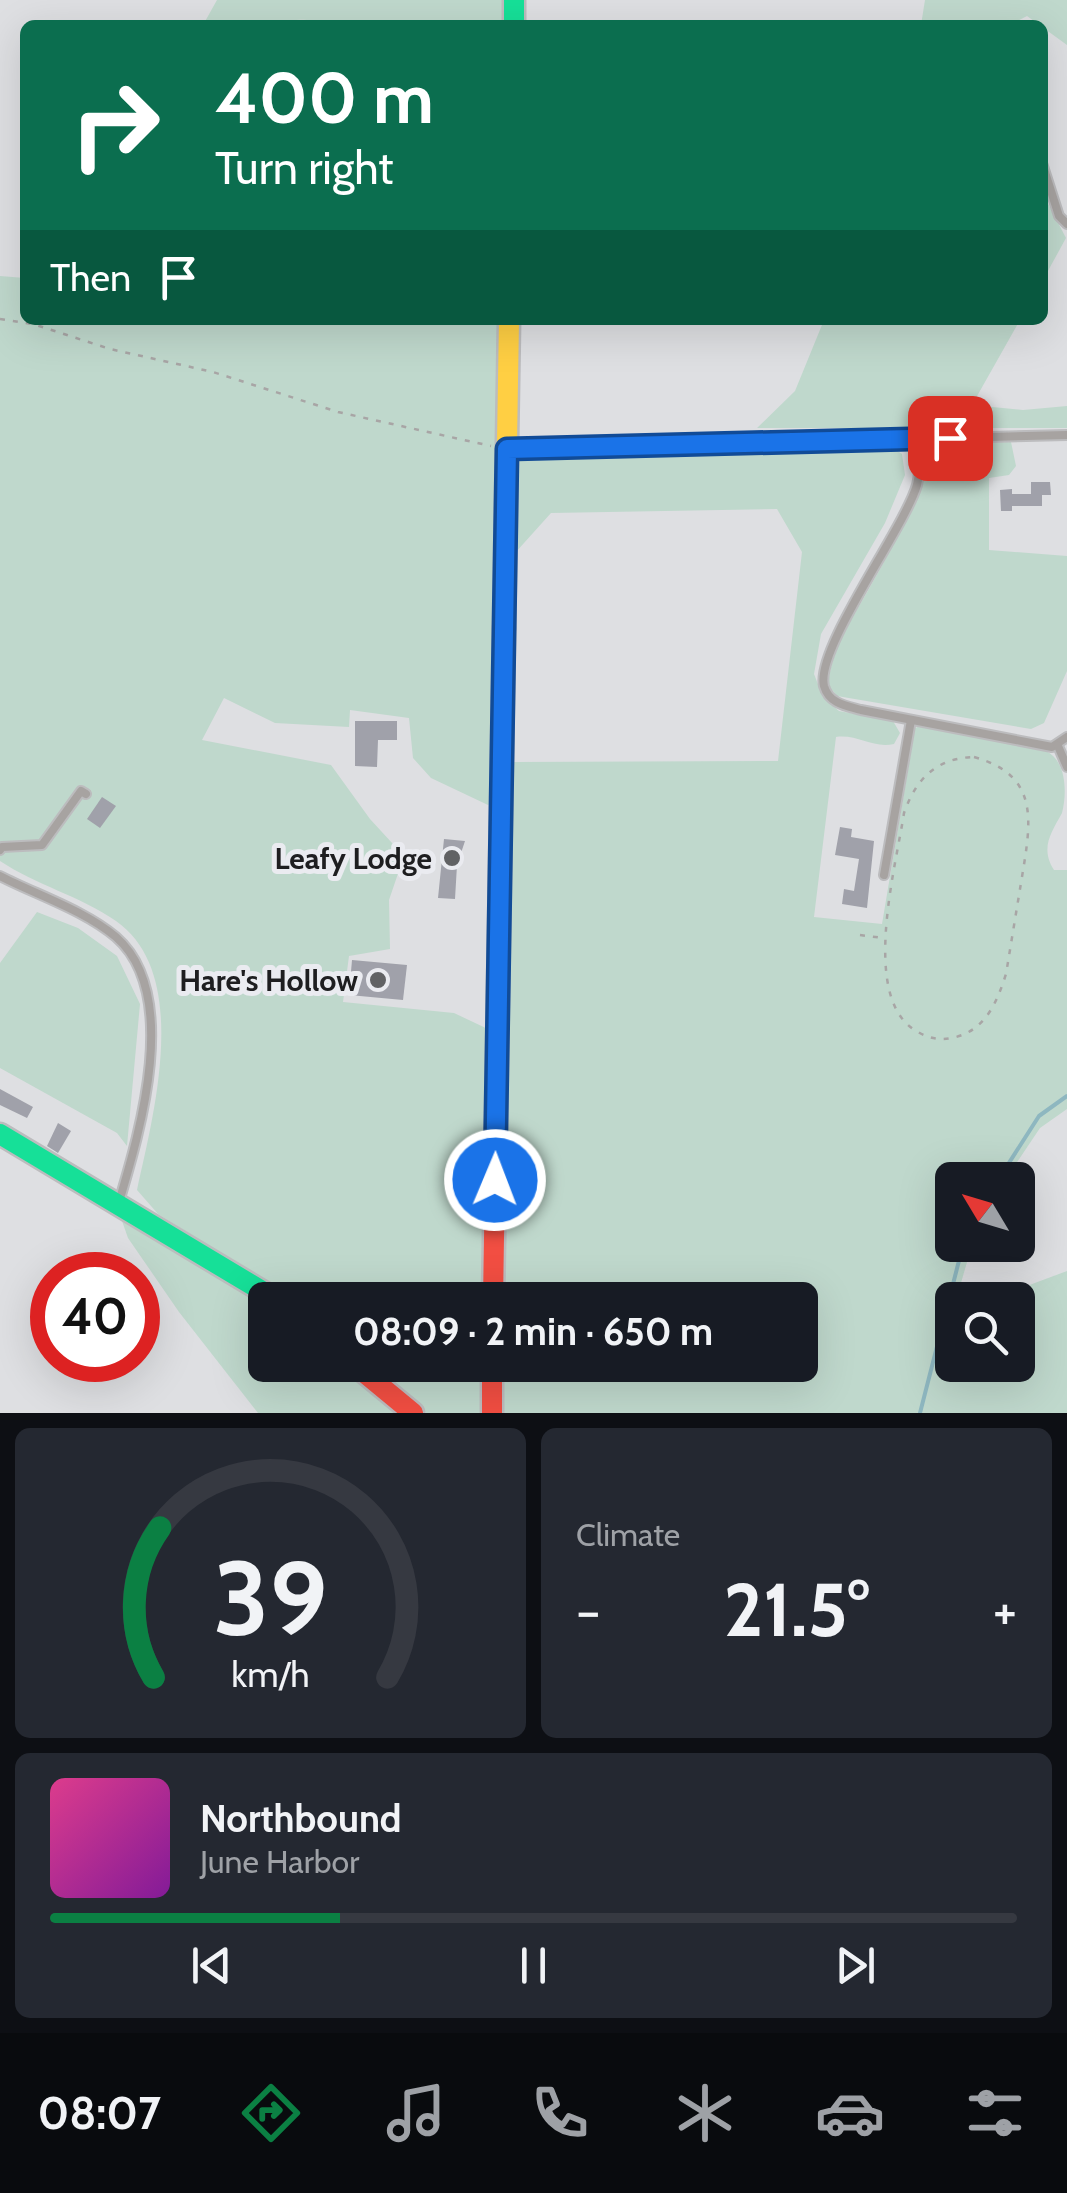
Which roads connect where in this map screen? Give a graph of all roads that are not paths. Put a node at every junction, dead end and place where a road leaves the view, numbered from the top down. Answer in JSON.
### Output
{"nodes":[{"id":1,"x":1048,"y":182,"type":"edge"},
{"id":2,"x":1067,"y":224,"type":"edge"},
{"id":3,"x":509,"y":325,"type":"edge"},
{"id":4,"x":1067,"y":436,"type":"edge"},
{"id":5,"x":916,"y":439,"type":"junction"},
{"id":6,"x":507,"y":449,"type":"junction"},
{"id":7,"x":911,"y":720,"type":"junction"},
{"id":8,"x":1067,"y":736,"type":"edge"},
{"id":9,"x":1058,"y":746,"type":"junction"},
{"id":10,"x":1067,"y":767,"type":"edge"},
{"id":11,"x":86,"y":794,"type":"dead end"},
{"id":12,"x":0,"y":850,"type":"edge"},
{"id":13,"x":884,"y":875,"type":"dead end"},
{"id":14,"x":0,"y":876,"type":"edge"},
{"id":15,"x":0,"y":1134,"type":"edge"},
{"id":16,"x":118,"y":1206,"type":"junction"},
{"id":17,"x":249,"y":1282,"type":"edge"},
{"id":18,"x":493,"y":1282,"type":"edge"},
{"id":19,"x":375,"y":1382,"type":"edge"},
{"id":20,"x":492,"y":1382,"type":"edge"},
{"id":21,"x":412,"y":1413,"type":"edge"},
{"id":22,"x":492,"y":1413,"type":"edge"}],
"edges":[{"from":1,"to":2,"type":"lane"},
{"from":3,"to":6,"type":"street"},
{"from":4,"to":5,"type":"lane"},
{"from":5,"to":6,"type":"lane"},
{"from":5,"to":7,"type":"lane"},
{"from":6,"to":18,"type":"street"},
{"from":7,"to":9,"type":"lane"},
{"from":7,"to":13,"type":"lane"},
{"from":8,"to":9,"type":"lane"},
{"from":9,"to":10,"type":"lane"},
{"from":11,"to":12,"type":"lane"},
{"from":14,"to":16,"type":"lane"},
{"from":15,"to":16,"type":"street"},
{"from":16,"to":17,"type":"street"},
{"from":19,"to":21,"type":"street"},
{"from":20,"to":22,"type":"street"}]}
